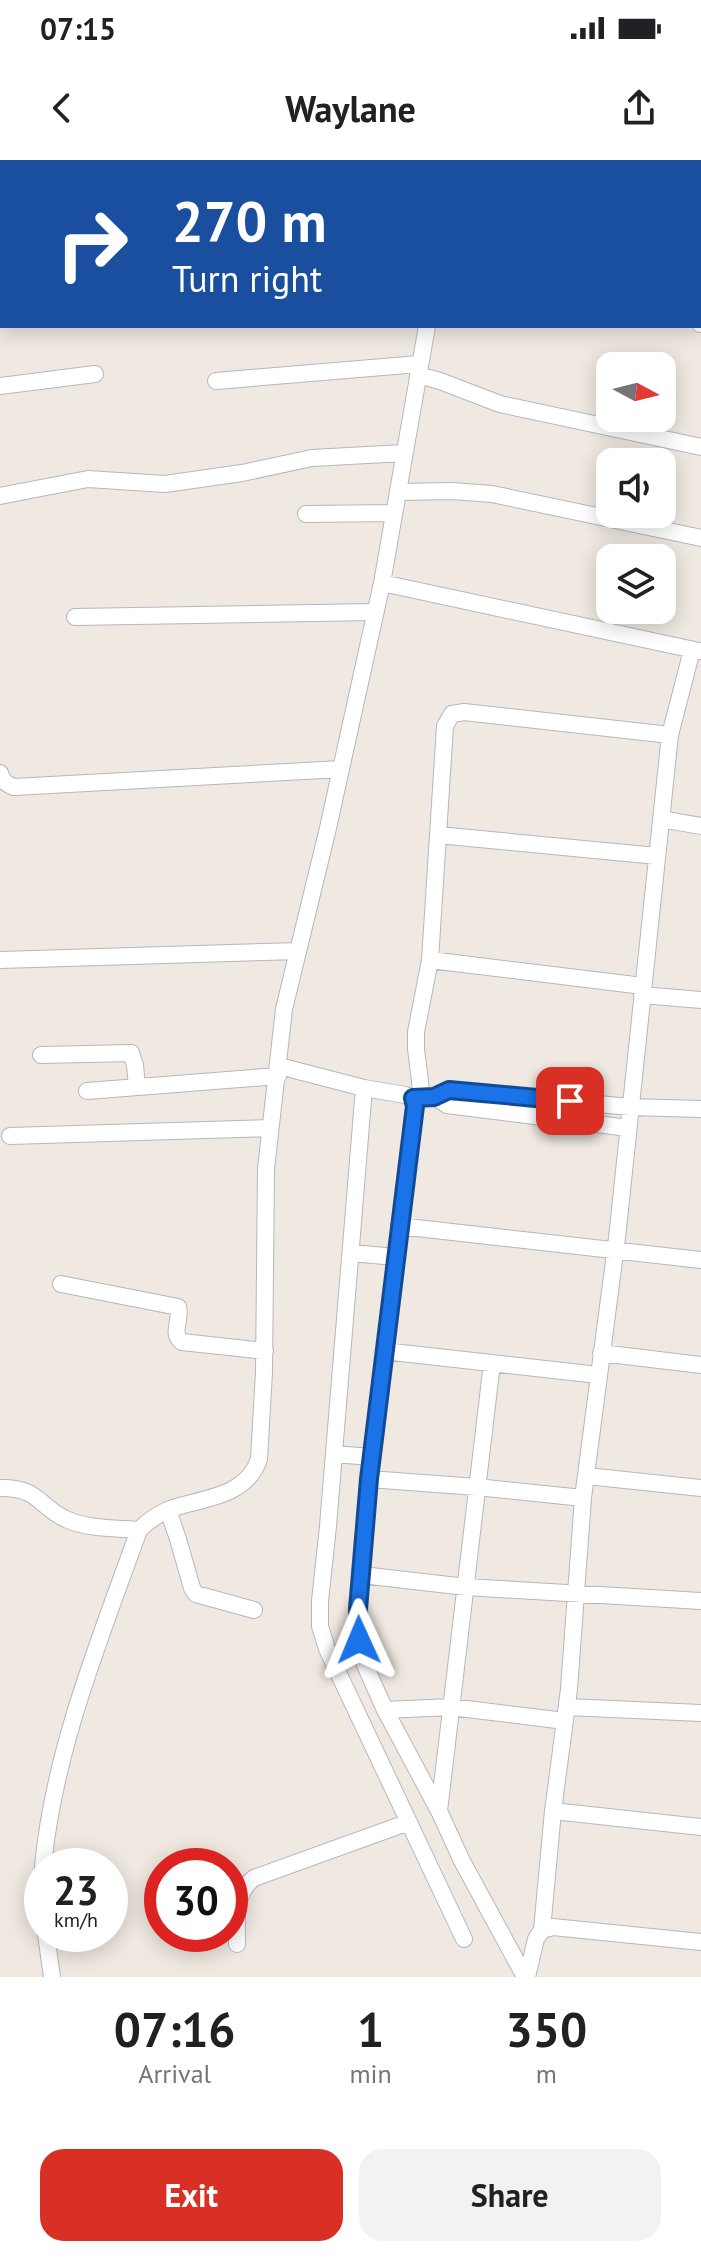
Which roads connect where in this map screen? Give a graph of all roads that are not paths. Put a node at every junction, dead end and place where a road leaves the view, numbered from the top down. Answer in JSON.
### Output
{"nodes":[{"id":1,"x":427,"y":328,"type":"edge"},
{"id":2,"x":418,"y":370,"type":"junction"},
{"id":3,"x":95,"y":374,"type":"dead end"},
{"id":4,"x":216,"y":381,"type":"dead end"},
{"id":5,"x":0,"y":386,"type":"edge"},
{"id":6,"x":701,"y":447,"type":"edge"},
{"id":7,"x":404,"y":453,"type":"junction"},
{"id":8,"x":398,"y":492,"type":"junction"},
{"id":9,"x":0,"y":496,"type":"edge"},
{"id":10,"x":394,"y":513,"type":"junction"},
{"id":11,"x":306,"y":514,"type":"dead end"},
{"id":12,"x":701,"y":538,"type":"edge"},
{"id":13,"x":382,"y":583,"type":"junction"},
{"id":14,"x":374,"y":612,"type":"junction"},
{"id":15,"x":75,"y":617,"type":"dead end"},
{"id":16,"x":696,"y":651,"type":"edge"},
{"id":17,"x":670,"y":735,"type":"junction"},
{"id":18,"x":341,"y":769,"type":"junction"},
{"id":19,"x":0,"y":773,"type":"edge"},
{"id":20,"x":661,"y":819,"type":"junction"},
{"id":21,"x":701,"y":826,"type":"edge"},
{"id":22,"x":438,"y":835,"type":"junction"},
{"id":23,"x":657,"y":856,"type":"junction"},
{"id":24,"x":298,"y":951,"type":"junction"},
{"id":25,"x":0,"y":960,"type":"edge"},
{"id":26,"x":430,"y":960,"type":"junction"},
{"id":27,"x":642,"y":991,"type":"junction"},
{"id":28,"x":701,"y":1000,"type":"edge"},
{"id":29,"x":41,"y":1055,"type":"dead end"},
{"id":30,"x":278,"y":1071,"type":"junction"},
{"id":31,"x":137,"y":1087,"type":"junction"},
{"id":32,"x":364,"y":1088,"type":"junction"},
{"id":33,"x":87,"y":1091,"type":"dead end"},
{"id":34,"x":423,"y":1098,"type":"junction"},
{"id":35,"x":630,"y":1107,"type":"junction"},
{"id":36,"x":701,"y":1109,"type":"edge"},
{"id":37,"x":270,"y":1128,"type":"junction"},
{"id":38,"x":628,"y":1128,"type":"junction"},
{"id":39,"x":10,"y":1136,"type":"dead end"},
{"id":40,"x":399,"y":1226,"type":"junction"},
{"id":41,"x":615,"y":1249,"type":"junction"},
{"id":42,"x":373,"y":1255,"type":"junction"},
{"id":43,"x":701,"y":1260,"type":"edge"},
{"id":44,"x":61,"y":1284,"type":"dead end"},
{"id":45,"x":265,"y":1351,"type":"junction"},
{"id":46,"x":384,"y":1351,"type":"junction"},
{"id":47,"x":601,"y":1353,"type":"junction"},
{"id":48,"x":492,"y":1363,"type":"junction"},
{"id":49,"x":701,"y":1365,"type":"edge"},
{"id":50,"x":598,"y":1375,"type":"junction"},
{"id":51,"x":353,"y":1456,"type":"junction"},
{"id":52,"x":587,"y":1476,"type":"junction"},
{"id":53,"x":369,"y":1479,"type":"junction"},
{"id":54,"x":477,"y":1487,"type":"junction"},
{"id":55,"x":0,"y":1488,"type":"edge"},
{"id":56,"x":701,"y":1488,"type":"edge"},
{"id":57,"x":583,"y":1498,"type":"junction"},
{"id":58,"x":168,"y":1510,"type":"junction"},
{"id":59,"x":139,"y":1530,"type":"junction"},
{"id":60,"x":362,"y":1575,"type":"junction"},
{"id":61,"x":466,"y":1587,"type":"junction"},
{"id":62,"x":575,"y":1592,"type":"junction"},
{"id":63,"x":701,"y":1601,"type":"edge"},
{"id":64,"x":254,"y":1610,"type":"dead end"},
{"id":65,"x":451,"y":1707,"type":"junction"},
{"id":66,"x":385,"y":1710,"type":"junction"},
{"id":67,"x":701,"y":1713,"type":"edge"},
{"id":68,"x":566,"y":1714,"type":"junction"},
{"id":69,"x":439,"y":1811,"type":"junction"},
{"id":70,"x":553,"y":1811,"type":"junction"},
{"id":71,"x":409,"y":1822,"type":"junction"},
{"id":72,"x":701,"y":1827,"type":"edge"},
{"id":73,"x":45,"y":1848,"type":"edge"},
{"id":74,"x":248,"y":1884,"type":"edge"},
{"id":75,"x":542,"y":1930,"type":"junction"},
{"id":76,"x":464,"y":1939,"type":"dead end"},
{"id":77,"x":701,"y":1942,"type":"edge"},
{"id":78,"x":49,"y":1952,"type":"edge"},
{"id":79,"x":52,"y":1977,"type":"edge"},
{"id":80,"x":526,"y":1977,"type":"edge"}],
"edges":[{"from":1,"to":2,"type":"street"},
{"from":2,"to":4,"type":"street"},
{"from":2,"to":6,"type":"street"},
{"from":2,"to":7,"type":"street"},
{"from":3,"to":5,"type":"street"},
{"from":7,"to":8,"type":"street"},
{"from":7,"to":9,"type":"street"},
{"from":8,"to":10,"type":"street"},
{"from":8,"to":12,"type":"street"},
{"from":10,"to":11,"type":"street"},
{"from":10,"to":13,"type":"street"},
{"from":13,"to":14,"type":"street"},
{"from":13,"to":16,"type":"street"},
{"from":14,"to":15,"type":"street"},
{"from":14,"to":18,"type":"street"},
{"from":16,"to":17,"type":"street"},
{"from":17,"to":20,"type":"street"},
{"from":17,"to":22,"type":"street"},
{"from":18,"to":19,"type":"street"},
{"from":18,"to":24,"type":"street"},
{"from":20,"to":21,"type":"street"},
{"from":20,"to":23,"type":"street"},
{"from":22,"to":23,"type":"street"},
{"from":22,"to":26,"type":"street"},
{"from":23,"to":27,"type":"street"},
{"from":24,"to":25,"type":"street"},
{"from":24,"to":30,"type":"street"},
{"from":26,"to":27,"type":"street"},
{"from":26,"to":34,"type":"street"},
{"from":27,"to":28,"type":"street"},
{"from":27,"to":35,"type":"street"},
{"from":29,"to":31,"type":"street"},
{"from":30,"to":31,"type":"street"},
{"from":30,"to":32,"type":"street"},
{"from":30,"to":37,"type":"street"},
{"from":31,"to":33,"type":"street"},
{"from":32,"to":34,"type":"street"},
{"from":32,"to":42,"type":"street"},
{"from":34,"to":35,"type":"street"},
{"from":34,"to":38,"type":"street"},
{"from":34,"to":40,"type":"street"},
{"from":35,"to":36,"type":"street"},
{"from":35,"to":38,"type":"street"},
{"from":37,"to":39,"type":"street"},
{"from":37,"to":45,"type":"street"},
{"from":38,"to":41,"type":"street"},
{"from":40,"to":41,"type":"street"},
{"from":40,"to":42,"type":"street"},
{"from":41,"to":43,"type":"street"},
{"from":41,"to":47,"type":"street"},
{"from":42,"to":46,"type":"street"},
{"from":42,"to":51,"type":"street"},
{"from":44,"to":45,"type":"street"},
{"from":45,"to":58,"type":"street"},
{"from":46,"to":48,"type":"street"},
{"from":46,"to":51,"type":"street"},
{"from":47,"to":49,"type":"street"},
{"from":47,"to":50,"type":"street"},
{"from":48,"to":50,"type":"street"},
{"from":48,"to":54,"type":"street"},
{"from":50,"to":52,"type":"street"},
{"from":51,"to":53,"type":"street"},
{"from":51,"to":71,"type":"street"},
{"from":52,"to":56,"type":"street"},
{"from":52,"to":57,"type":"street"},
{"from":53,"to":54,"type":"street"},
{"from":53,"to":60,"type":"street"},
{"from":54,"to":57,"type":"street"},
{"from":54,"to":61,"type":"street"},
{"from":55,"to":59,"type":"street"},
{"from":57,"to":62,"type":"street"},
{"from":58,"to":59,"type":"street"},
{"from":58,"to":64,"type":"street"},
{"from":59,"to":73,"type":"street"},
{"from":60,"to":61,"type":"street"},
{"from":60,"to":66,"type":"street"},
{"from":61,"to":62,"type":"street"},
{"from":61,"to":65,"type":"street"},
{"from":62,"to":63,"type":"street"},
{"from":62,"to":68,"type":"street"},
{"from":65,"to":66,"type":"street"},
{"from":65,"to":68,"type":"street"},
{"from":65,"to":69,"type":"street"},
{"from":66,"to":69,"type":"street"},
{"from":67,"to":68,"type":"street"},
{"from":68,"to":70,"type":"street"},
{"from":69,"to":80,"type":"street"},
{"from":70,"to":72,"type":"street"},
{"from":70,"to":75,"type":"street"},
{"from":71,"to":74,"type":"street"},
{"from":71,"to":76,"type":"street"},
{"from":75,"to":77,"type":"street"},
{"from":75,"to":80,"type":"street"},
{"from":78,"to":79,"type":"street"}]}
